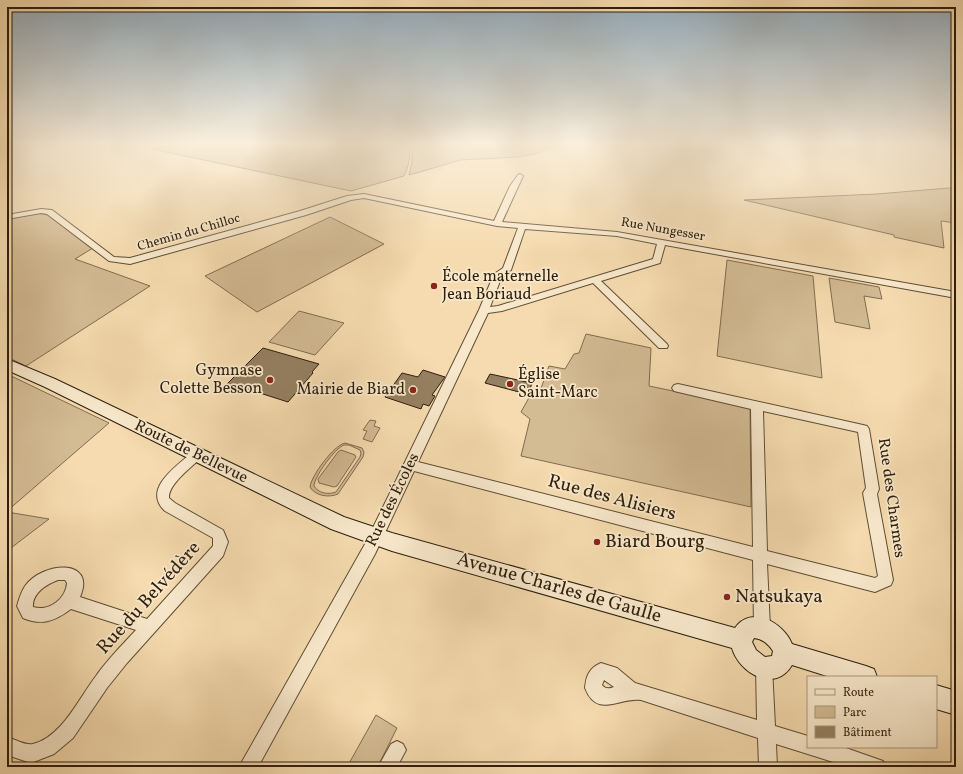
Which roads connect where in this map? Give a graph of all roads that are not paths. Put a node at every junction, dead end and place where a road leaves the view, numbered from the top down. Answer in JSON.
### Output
{"nodes":[{"id":1,"x":518,"y":180,"type":"edge"},
{"id":2,"x":364,"y":196,"type":"joint"},
{"id":3,"x":7,"y":217,"type":"edge"},
{"id":4,"x":497,"y":224,"type":"junction"},
{"id":5,"x":522,"y":227,"type":"junction"},
{"id":6,"x":661,"y":243,"type":"junction"},
{"id":7,"x":596,"y":281,"type":"junction"},
{"id":8,"x":956,"y":295,"type":"edge"},
{"id":9,"x":484,"y":310,"type":"junction"},
{"id":10,"x":663,"y":346,"type":"dead end"},
{"id":11,"x":7,"y":364,"type":"edge"},
{"id":12,"x":678,"y":388,"type":"dead end"},
{"id":13,"x":757,"y":406,"type":"junction"},
{"id":14,"x":198,"y":454,"type":"junction"},
{"id":15,"x":410,"y":465,"type":"junction"},
{"id":16,"x":376,"y":536,"type":"junction"},
{"id":17,"x":759,"y":556,"type":"junction"},
{"id":18,"x":69,"y":601,"type":"dead end"},
{"id":19,"x":149,"y":628,"type":"junction"},
{"id":20,"x":762,"y":628,"type":"junction"},
{"id":21,"x":741,"y":640,"type":"junction"},
{"id":22,"x":784,"y":652,"type":"junction"},
{"id":23,"x":764,"y":667,"type":"junction"},
{"id":24,"x":863,"y":676,"type":"edge"},
{"id":25,"x":632,"y":691,"type":"dead end"},
{"id":26,"x":937,"y":697,"type":"edge"},
{"id":27,"x":956,"y":703,"type":"edge"},
{"id":28,"x":767,"y":731,"type":"junction"},
{"id":29,"x":807,"y":745,"type":"edge"},
{"id":30,"x":7,"y":746,"type":"edge"},
{"id":31,"x":818,"y":748,"type":"edge"},
{"id":32,"x":397,"y":750,"type":"dead end"},
{"id":33,"x":248,"y":767,"type":"edge"},
{"id":34,"x":386,"y":767,"type":"edge"},
{"id":35,"x":768,"y":767,"type":"edge"},
{"id":36,"x":876,"y":767,"type":"edge"}],
"edges":[{"from":1,"to":4,"type":"street"},
{"from":2,"to":3,"type":"street","name":"Chemin du Chilloc"},
{"from":2,"to":4,"type":"street","name":"Rue Nungesser"},
{"from":4,"to":5,"type":"street","name":"Rue Nungesser"},
{"from":5,"to":6,"type":"street","name":"Rue Nungesser"},
{"from":5,"to":9,"type":"street","name":"Rue des Écoles"},
{"from":6,"to":7,"type":"street"},
{"from":6,"to":8,"type":"street","name":"Rue Nungesser"},
{"from":7,"to":9,"type":"street"},
{"from":7,"to":10,"type":"street"},
{"from":9,"to":15,"type":"street","name":"Rue des Écoles"},
{"from":11,"to":14,"type":"street","name":"Route de Bellevue"},
{"from":12,"to":13,"type":"street"},
{"from":13,"to":17,"type":"street"},
{"from":13,"to":17,"type":"street","name":"Rue des Charmes"},
{"from":14,"to":16,"type":"street","name":"Route de Bellevue"},
{"from":14,"to":19,"type":"street","name":"Rue du Belvédère"},
{"from":15,"to":16,"type":"street","name":"Rue des Écoles"},
{"from":15,"to":17,"type":"street","name":"Rue des Alisiers"},
{"from":16,"to":21,"type":"street","name":"Avenue Charles de Gaulle"},
{"from":16,"to":33,"type":"street","name":"Rue des Écoles"},
{"from":17,"to":20,"type":"street"},
{"from":18,"to":19,"type":"street"},
{"from":19,"to":30,"type":"street","name":"Rue du Belvédère"},
{"from":20,"to":21,"type":"street"},
{"from":20,"to":22,"type":"street"},
{"from":21,"to":23,"type":"street"},
{"from":22,"to":23,"type":"street"},
{"from":22,"to":24,"type":"street"},
{"from":23,"to":28,"type":"street"},
{"from":25,"to":28,"type":"street"},
{"from":26,"to":27,"type":"street"},
{"from":28,"to":29,"type":"street"},
{"from":28,"to":35,"type":"street"},
{"from":31,"to":36,"type":"street"},
{"from":32,"to":34,"type":"street"}]}
